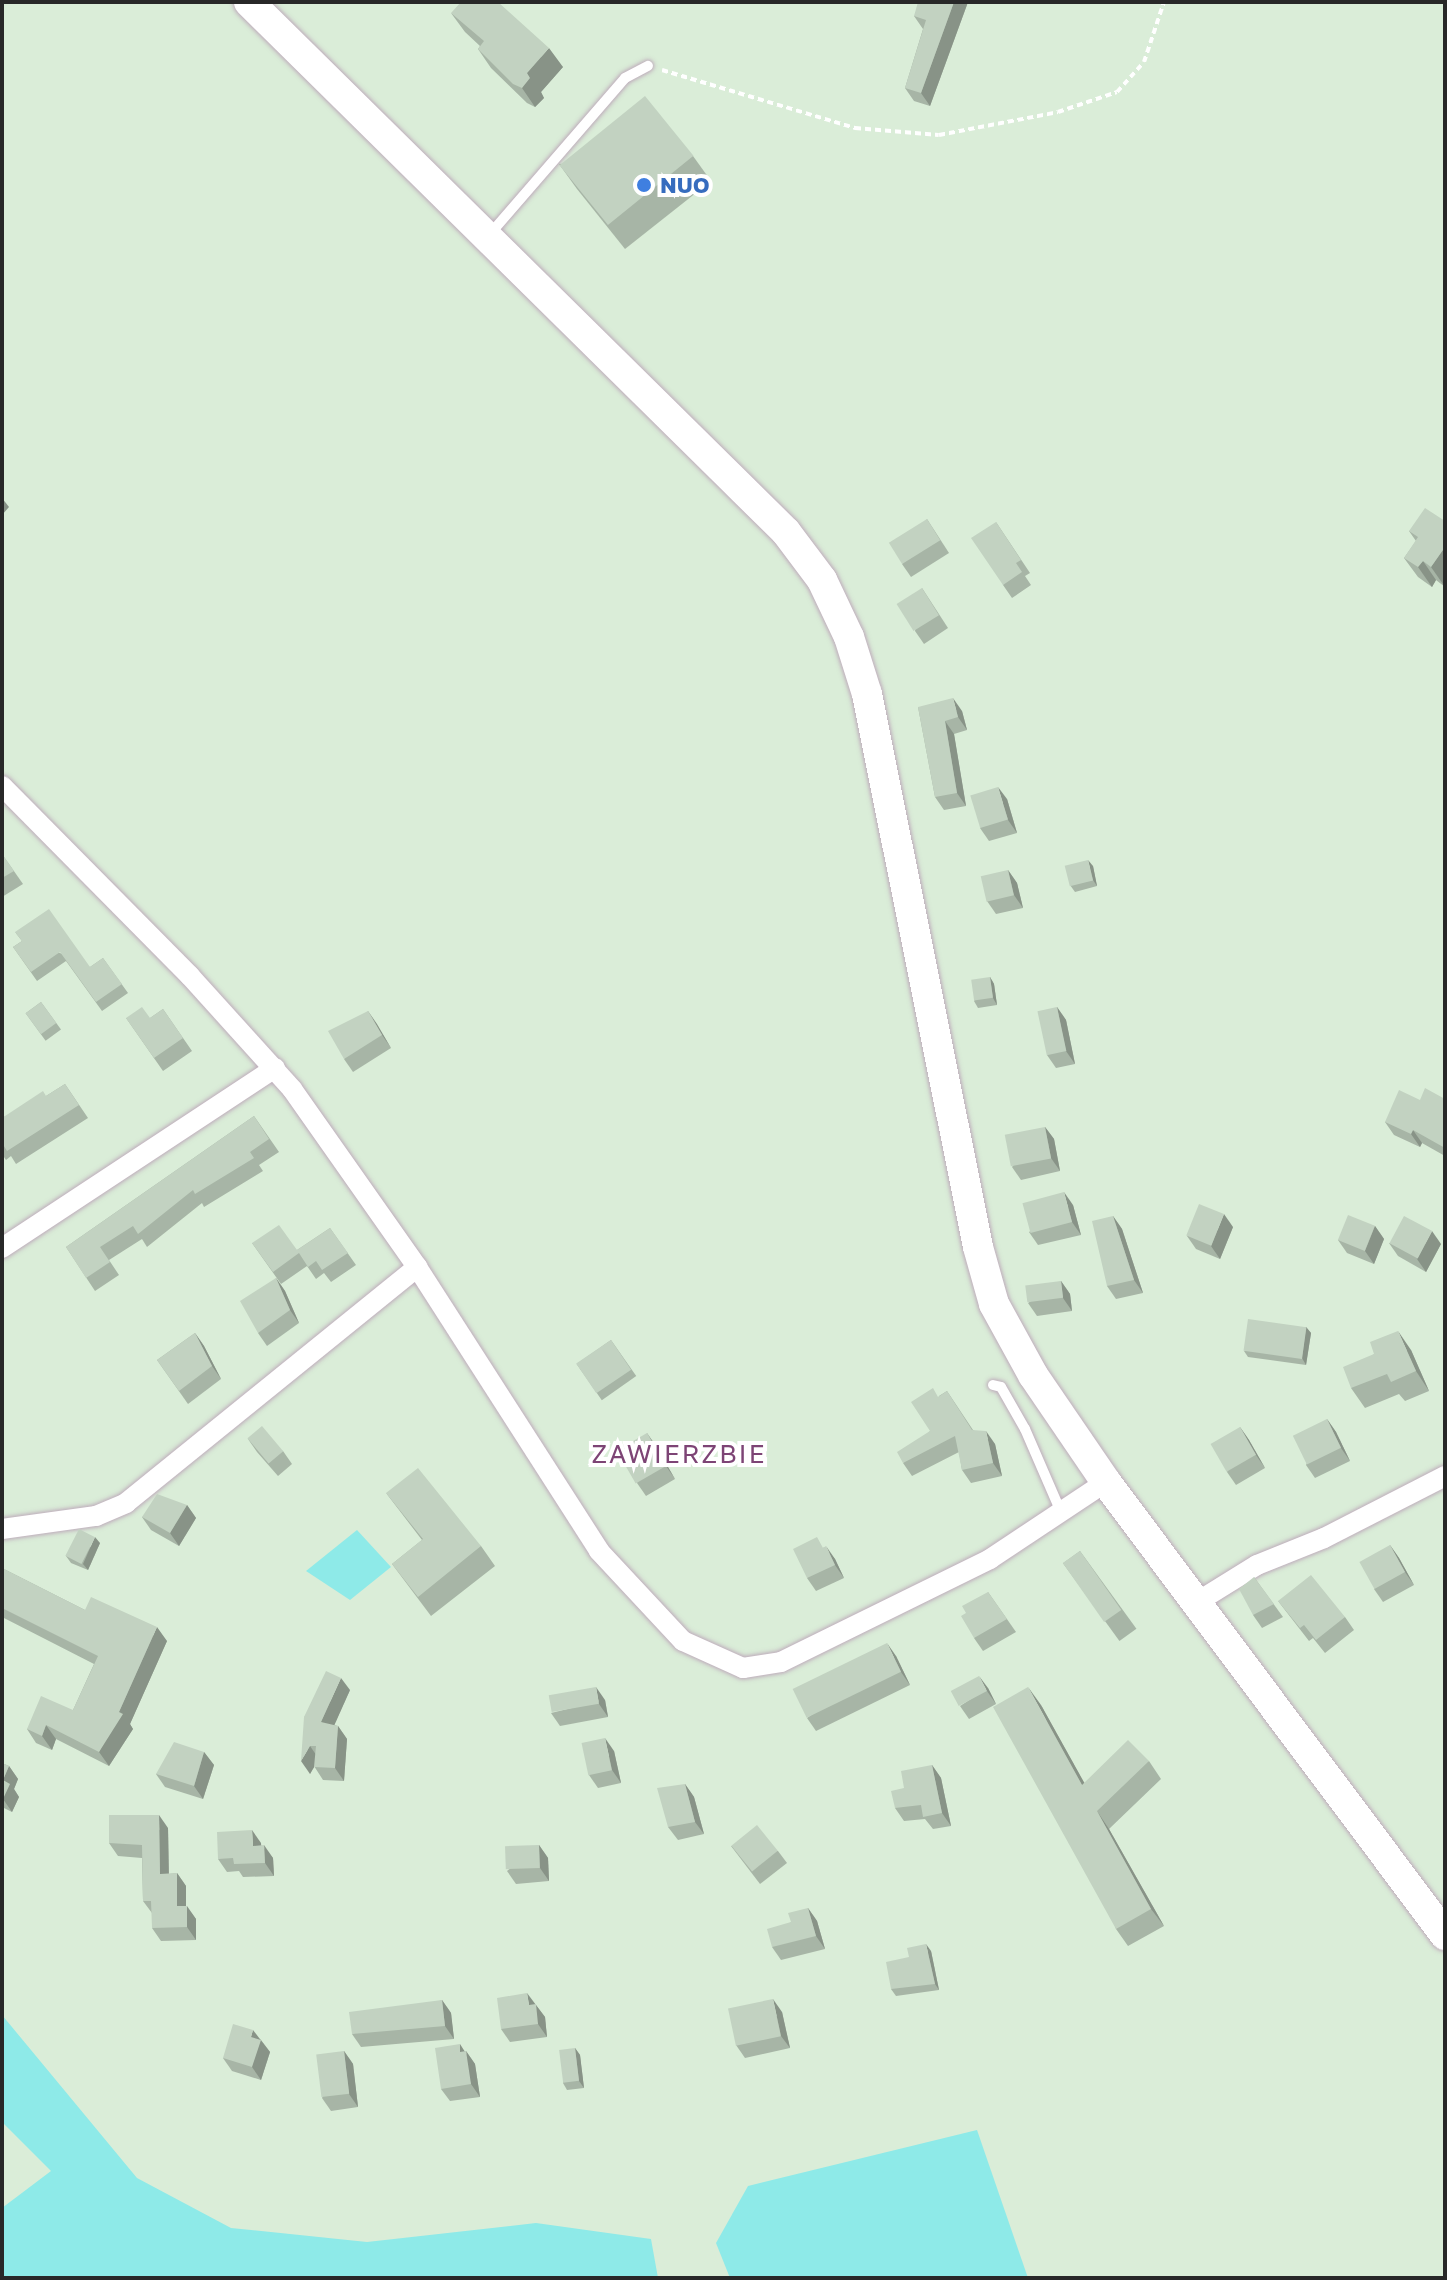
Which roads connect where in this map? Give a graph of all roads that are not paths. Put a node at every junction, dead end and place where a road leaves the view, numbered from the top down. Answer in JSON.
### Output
{"nodes":[{"id":1,"x":249,"y":2,"type":"edge"},
{"id":2,"x":648,"y":66,"type":"road end"},
{"id":3,"x":486,"y":239,"type":"junction"},
{"id":4,"x":2,"y":786,"type":"edge"},
{"id":5,"x":275,"y":1068,"type":"junction"},
{"id":6,"x":2,"y":1248,"type":"edge"},
{"id":7,"x":417,"y":1267,"type":"junction"},
{"id":8,"x":993,"y":1385,"type":"dead end"},
{"id":9,"x":1445,"y":1476,"type":"edge"},
{"id":10,"x":1106,"y":1482,"type":"junction"},
{"id":11,"x":1062,"y":1514,"type":"junction"},
{"id":12,"x":2,"y":1529,"type":"edge"},
{"id":13,"x":1194,"y":1604,"type":"junction"},
{"id":14,"x":1445,"y":1935,"type":"edge"}],
"edges":[{"from":1,"to":3,"type":"street"},
{"from":2,"to":3,"type":"lane"},
{"from":3,"to":10,"type":"street"},
{"from":4,"to":5,"type":"street"},
{"from":5,"to":6,"type":"street"},
{"from":5,"to":7,"type":"street"},
{"from":7,"to":11,"type":"street"},
{"from":7,"to":12,"type":"street"},
{"from":8,"to":11,"type":"lane"},
{"from":9,"to":13,"type":"street"},
{"from":10,"to":11,"type":"street"},
{"from":10,"to":13,"type":"street"},
{"from":13,"to":14,"type":"street"}]}
